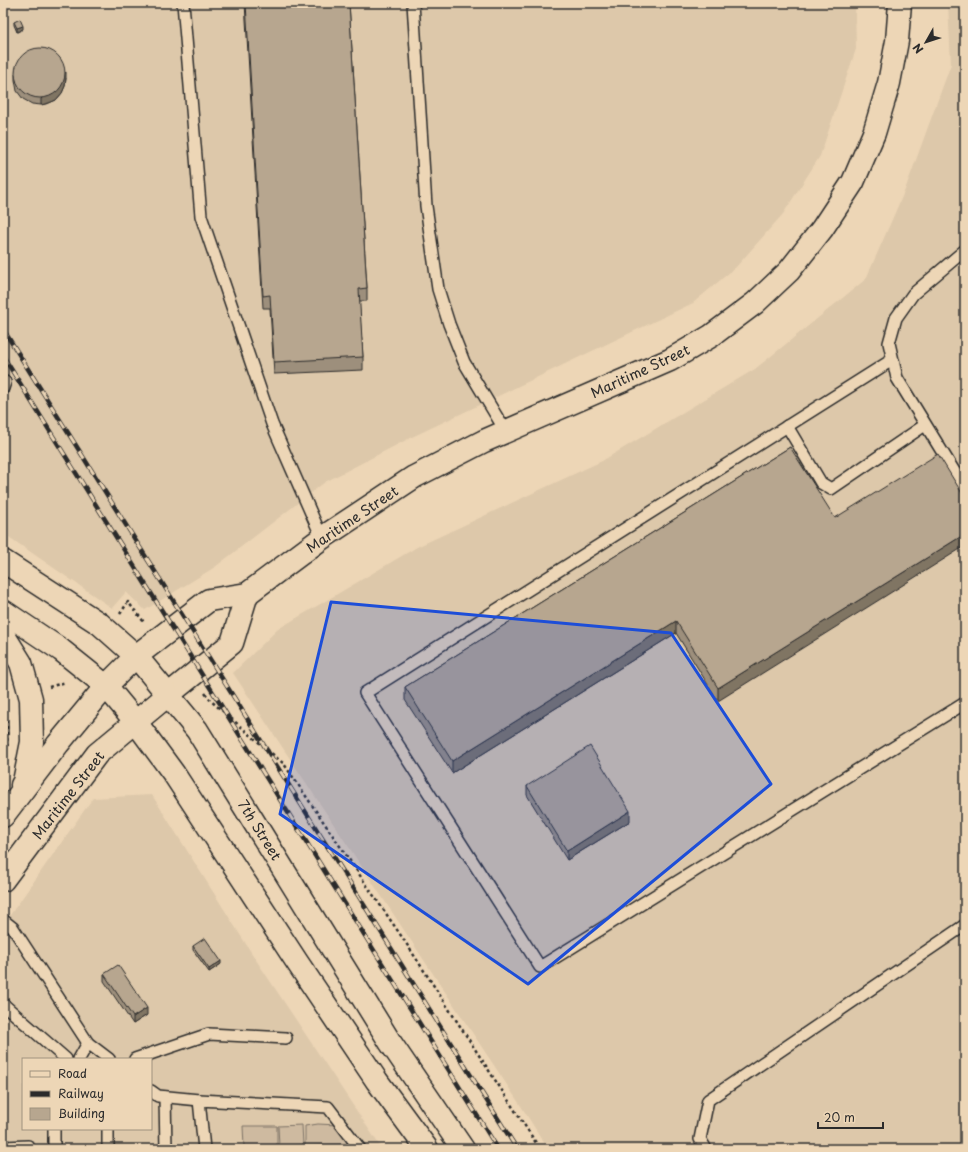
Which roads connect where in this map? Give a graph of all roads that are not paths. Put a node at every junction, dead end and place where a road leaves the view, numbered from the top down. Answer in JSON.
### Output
{"nodes":[{"id":1,"x":183,"y":3,"type":"edge"},
{"id":2,"x":413,"y":3,"type":"edge"},
{"id":3,"x":900,"y":3,"type":"edge"},
{"id":4,"x":965,"y":250,"type":"edge"},
{"id":5,"x":892,"y":360,"type":"junction"},
{"id":6,"x":925,"y":425,"type":"junction"},
{"id":7,"x":787,"y":426,"type":"junction"},
{"id":8,"x":506,"y":432,"type":"junction"},
{"id":9,"x":965,"y":489,"type":"edge"},
{"id":10,"x":322,"y":538,"type":"junction"},
{"id":11,"x":3,"y":561,"type":"edge"},
{"id":12,"x":247,"y":594,"type":"junction"},
{"id":13,"x":3,"y":611,"type":"edge"},
{"id":14,"x":3,"y":634,"type":"edge"},
{"id":15,"x":136,"y":656,"type":"junction"},
{"id":16,"x":106,"y":686,"type":"junction"},
{"id":17,"x":168,"y":695,"type":"junction"},
{"id":18,"x":965,"y":704,"type":"edge"},
{"id":19,"x":135,"y":721,"type":"junction"},
{"id":20,"x":3,"y":815,"type":"edge"},
{"id":21,"x":3,"y":880,"type":"edge"},
{"id":22,"x":3,"y":920,"type":"edge"},
{"id":23,"x":965,"y":925,"type":"edge"},
{"id":24,"x":3,"y":1004,"type":"edge"},
{"id":25,"x":286,"y":1038,"type":"dead end"},
{"id":26,"x":88,"y":1043,"type":"junction"},
{"id":27,"x":65,"y":1058,"type":"edge"},
{"id":28,"x":80,"y":1058,"type":"edge"},
{"id":29,"x":108,"y":1058,"type":"edge"},
{"id":30,"x":138,"y":1058,"type":"edge"},
{"id":31,"x":152,"y":1092,"type":"edge"},
{"id":32,"x":165,"y":1097,"type":"junction"},
{"id":33,"x":199,"y":1100,"type":"junction"},
{"id":34,"x":54,"y":1130,"type":"edge"},
{"id":35,"x":108,"y":1130,"type":"edge"},
{"id":36,"x":28,"y":1146,"type":"dead end"},
{"id":37,"x":3,"y":1147,"type":"edge"},
{"id":38,"x":54,"y":1149,"type":"edge"},
{"id":39,"x":108,"y":1149,"type":"edge"},
{"id":40,"x":166,"y":1149,"type":"edge"},
{"id":41,"x":204,"y":1149,"type":"edge"},
{"id":42,"x":360,"y":1149,"type":"edge"},
{"id":43,"x":427,"y":1149,"type":"edge"},
{"id":44,"x":463,"y":1149,"type":"edge"},
{"id":45,"x":706,"y":1149,"type":"edge"}],
"edges":[{"from":1,"to":10,"type":"lane"},
{"from":2,"to":8,"type":"lane"},
{"from":3,"to":8,"type":"main road","name":"Maritime Street"},
{"from":4,"to":5,"type":"lane"},
{"from":5,"to":6,"type":"lane"},
{"from":5,"to":7,"type":"lane"},
{"from":6,"to":7,"type":"lane"},
{"from":6,"to":9,"type":"lane"},
{"from":7,"to":18,"type":"lane"},
{"from":8,"to":10,"type":"main road","name":"Maritime Street"},
{"from":10,"to":12,"type":"main road","name":"Maritime Street"},
{"from":11,"to":15,"type":"main road","name":"7th Street"},
{"from":12,"to":15,"type":"main road","name":"Maritime Street"},
{"from":12,"to":17,"type":"main road","name":"Maritime Street"},
{"from":13,"to":16,"type":"main road"},
{"from":14,"to":20,"type":"main road"},
{"from":15,"to":16,"type":"main road","name":"Maritime Street"},
{"from":15,"to":17,"type":"main road","name":"7th Street"},
{"from":16,"to":19,"type":"main road"},
{"from":16,"to":20,"type":"main road","name":"Maritime Street"},
{"from":17,"to":19,"type":"main road","name":"Maritime Street"},
{"from":17,"to":44,"type":"main road","name":"7th Street"},
{"from":19,"to":21,"type":"main road","name":"Maritime Street"},
{"from":19,"to":43,"type":"main road"},
{"from":22,"to":26,"type":"lane"},
{"from":23,"to":45,"type":"lane"},
{"from":24,"to":27,"type":"lane"},
{"from":25,"to":30,"type":"lane"},
{"from":26,"to":28,"type":"lane"},
{"from":26,"to":29,"type":"lane"},
{"from":31,"to":32,"type":"lane"},
{"from":32,"to":33,"type":"lane"},
{"from":32,"to":40,"type":"lane"},
{"from":33,"to":41,"type":"lane"},
{"from":33,"to":42,"type":"lane"},
{"from":34,"to":38,"type":"lane"},
{"from":35,"to":39,"type":"lane"},
{"from":36,"to":37,"type":"lane"}]}
